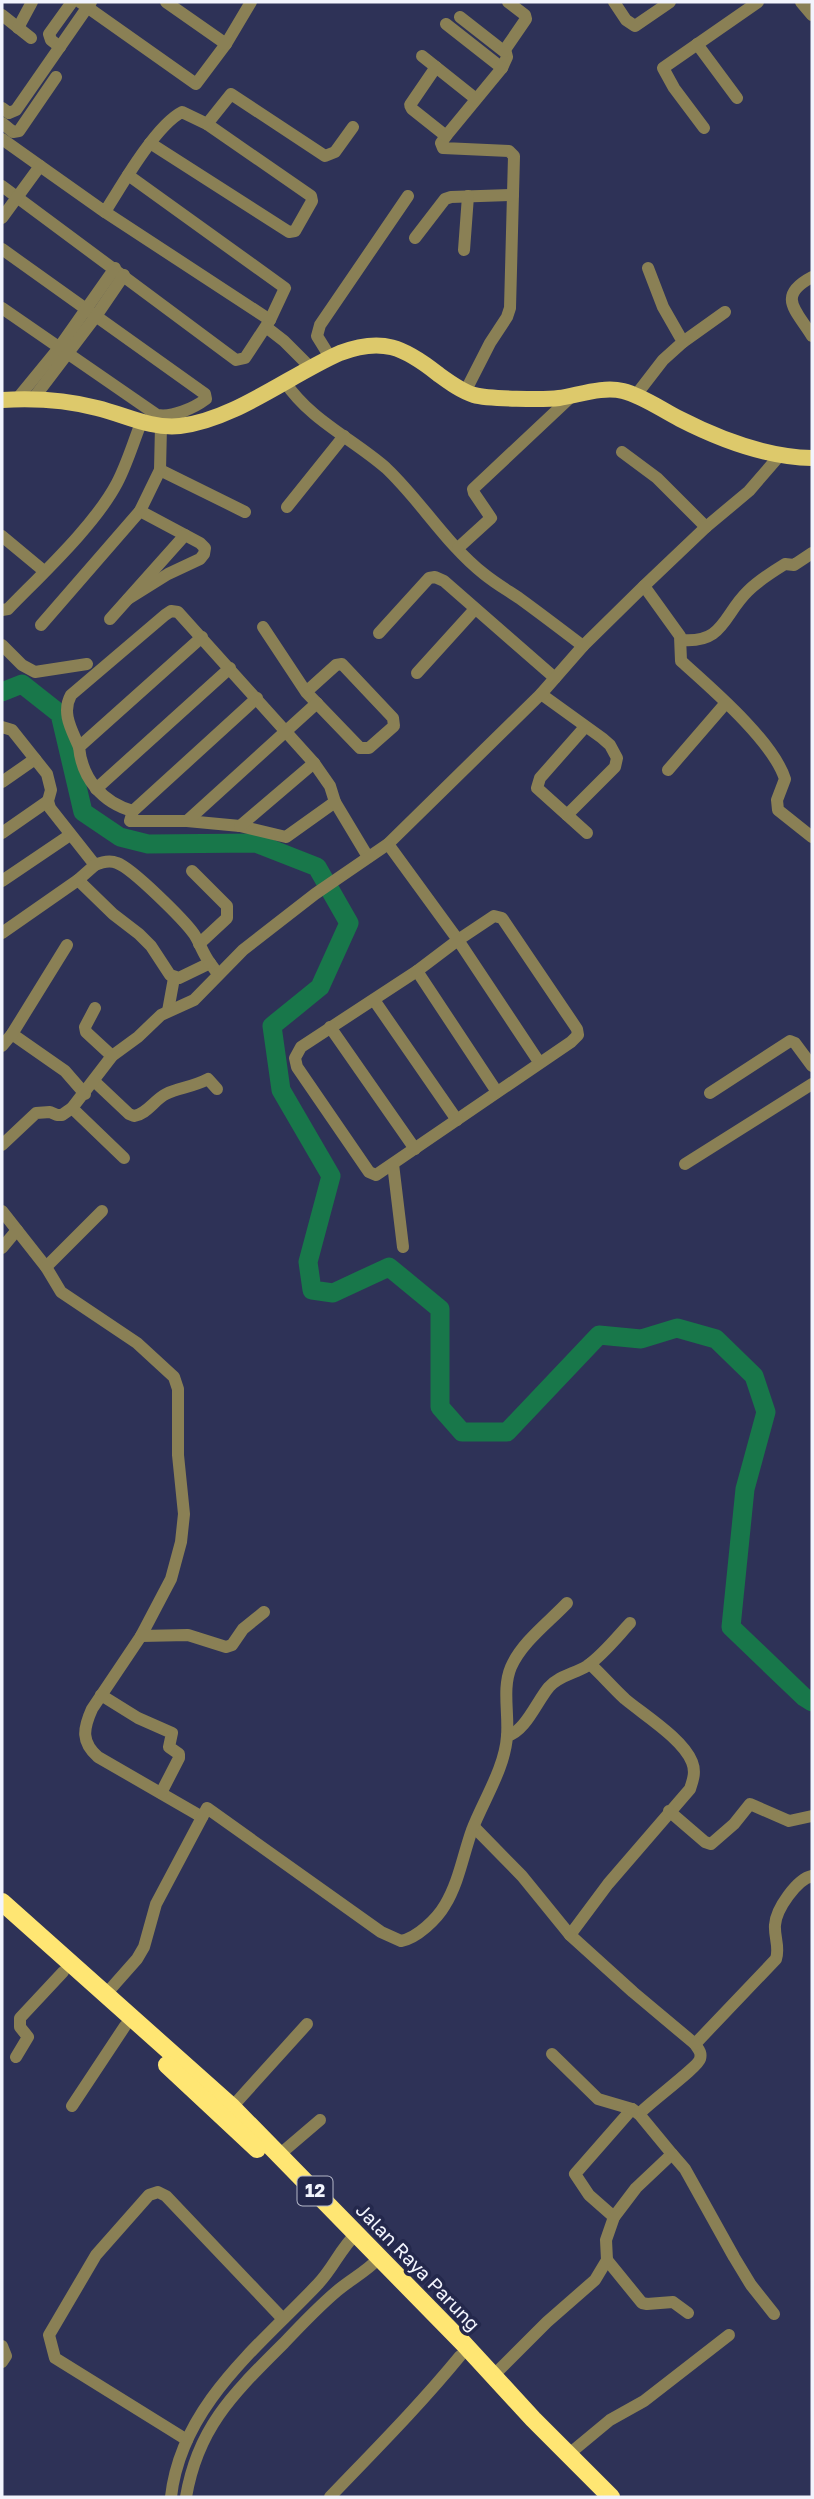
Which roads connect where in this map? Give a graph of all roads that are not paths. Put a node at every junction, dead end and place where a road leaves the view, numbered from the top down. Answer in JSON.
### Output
{"nodes":[{"id":1,"x":32,"y":2,"type":"edge"},
{"id":2,"x":72,"y":2,"type":"edge"},
{"id":3,"x":166,"y":2,"type":"edge"},
{"id":4,"x":251,"y":2,"type":"edge"},
{"id":5,"x":509,"y":2,"type":"edge"},
{"id":6,"x":614,"y":2,"type":"edge"},
{"id":7,"x":670,"y":2,"type":"edge"},
{"id":8,"x":758,"y":2,"type":"edge"},
{"id":9,"x":801,"y":2,"type":"edge"},
{"id":10,"x":86,"y":4,"type":"edge"},
{"id":11,"x":2,"y":15,"type":"edge"},
{"id":12,"x":812,"y":15,"type":"edge"},
{"id":13,"x":460,"y":17,"type":"dead end"},
{"id":14,"x":446,"y":24,"type":"dead end"},
{"id":15,"x":18,"y":28,"type":"junction"},
{"id":16,"x":31,"y":38,"type":"dead end"},
{"id":17,"x":226,"y":44,"type":"junction"},
{"id":18,"x":696,"y":44,"type":"junction"},
{"id":19,"x":60,"y":47,"type":"junction"},
{"id":20,"x":504,"y":51,"type":"junction"},
{"id":21,"x":422,"y":56,"type":"dead end"},
{"id":22,"x":436,"y":67,"type":"junction"},
{"id":23,"x":502,"y":68,"type":"junction"},
{"id":24,"x":56,"y":77,"type":"dead end"},
{"id":25,"x":737,"y":98,"type":"dead end"},
{"id":26,"x":476,"y":99,"type":"junction"},
{"id":27,"x":2,"y":108,"type":"edge"},
{"id":28,"x":2,"y":123,"type":"edge"},
{"id":29,"x":207,"y":124,"type":"junction"},
{"id":30,"x":354,"y":127,"type":"dead end"},
{"id":31,"x":704,"y":128,"type":"dead end"},
{"id":32,"x":446,"y":136,"type":"junction"},
{"id":33,"x":2,"y":139,"type":"edge"},
{"id":34,"x":150,"y":143,"type":"junction"},
{"id":35,"x":40,"y":166,"type":"junction"},
{"id":36,"x":128,"y":175,"type":"junction"},
{"id":37,"x":2,"y":186,"type":"edge"},
{"id":38,"x":513,"y":195,"type":"junction"},
{"id":39,"x":408,"y":196,"type":"dead end"},
{"id":40,"x":468,"y":196,"type":"junction"},
{"id":41,"x":17,"y":197,"type":"junction"},
{"id":42,"x":105,"y":212,"type":"junction"},
{"id":43,"x":2,"y":218,"type":"edge"},
{"id":44,"x":415,"y":238,"type":"dead end"},
{"id":45,"x":2,"y":249,"type":"edge"},
{"id":46,"x":464,"y":250,"type":"dead end"},
{"id":47,"x":648,"y":268,"type":"dead end"},
{"id":48,"x":120,"y":271,"type":"junction"},
{"id":49,"x":812,"y":277,"type":"edge"},
{"id":50,"x":2,"y":308,"type":"edge"},
{"id":51,"x":92,"y":312,"type":"junction"},
{"id":52,"x":725,"y":312,"type":"dead end"},
{"id":53,"x":268,"y":323,"type":"junction"},
{"id":54,"x":812,"y":337,"type":"edge"},
{"id":55,"x":683,"y":342,"type":"junction"},
{"id":56,"x":63,"y":352,"type":"junction"},
{"id":57,"x":330,"y":357,"type":"junction"},
{"id":58,"x":310,"y":367,"type":"junction"},
{"id":59,"x":285,"y":382,"type":"junction"},
{"id":60,"x":465,"y":392,"type":"junction"},
{"id":61,"x":573,"y":395,"type":"junction"},
{"id":62,"x":636,"y":395,"type":"junction"},
{"id":63,"x":17,"y":399,"type":"edge"},
{"id":64,"x":141,"y":423,"type":"junction"},
{"id":65,"x":161,"y":426,"type":"junction"},
{"id":66,"x":344,"y":436,"type":"junction"},
{"id":67,"x":622,"y":452,"type":"dead end"},
{"id":68,"x":780,"y":455,"type":"junction"},
{"id":69,"x":812,"y":457,"type":"edge"},
{"id":70,"x":160,"y":470,"type":"junction"},
{"id":71,"x":287,"y":507,"type":"dead end"},
{"id":72,"x":140,"y":511,"type":"junction"},
{"id":73,"x":245,"y":512,"type":"dead end"},
{"id":74,"x":706,"y":527,"type":"junction"},
{"id":75,"x":185,"y":535,"type":"junction"},
{"id":76,"x":2,"y":536,"type":"edge"},
{"id":77,"x":457,"y":548,"type":"junction"},
{"id":78,"x":812,"y":553,"type":"edge"},
{"id":79,"x":44,"y":571,"type":"junction"},
{"id":80,"x":644,"y":586,"type":"junction"},
{"id":81,"x":128,"y":599,"type":"junction"},
{"id":82,"x":475,"y":609,"type":"junction"},
{"id":83,"x":2,"y":610,"type":"edge"},
{"id":84,"x":110,"y":619,"type":"dead end"},
{"id":85,"x":41,"y":625,"type":"dead end"},
{"id":86,"x":264,"y":627,"type":"dead end"},
{"id":87,"x":379,"y":633,"type":"dead end"},
{"id":88,"x":202,"y":637,"type":"junction"},
{"id":89,"x":681,"y":640,"type":"junction"},
{"id":90,"x":2,"y":645,"type":"edge"},
{"id":91,"x":583,"y":646,"type":"junction"},
{"id":92,"x":87,"y":664,"type":"dead end"},
{"id":93,"x":230,"y":668,"type":"junction"},
{"id":94,"x":416,"y":673,"type":"dead end"},
{"id":95,"x":555,"y":678,"type":"junction"},
{"id":96,"x":306,"y":692,"type":"junction"},
{"id":97,"x":541,"y":694,"type":"junction"},
{"id":98,"x":257,"y":698,"type":"junction"},
{"id":99,"x":317,"y":703,"type":"junction"},
{"id":100,"x":725,"y":704,"type":"junction"},
{"id":101,"x":2,"y":727,"type":"edge"},
{"id":102,"x":585,"y":727,"type":"junction"},
{"id":103,"x":286,"y":730,"type":"junction"},
{"id":104,"x":79,"y":747,"type":"junction"},
{"id":105,"x":35,"y":759,"type":"junction"},
{"id":106,"x":314,"y":763,"type":"junction"},
{"id":107,"x":668,"y":770,"type":"dead end"},
{"id":108,"x":2,"y":782,"type":"edge"},
{"id":109,"x":96,"y":789,"type":"junction"},
{"id":110,"x":48,"y":801,"type":"junction"},
{"id":111,"x":335,"y":802,"type":"junction"},
{"id":112,"x":133,"y":811,"type":"junction"},
{"id":113,"x":567,"y":814,"type":"junction"},
{"id":114,"x":187,"y":821,"type":"junction"},
{"id":115,"x":240,"y":826,"type":"junction"},
{"id":116,"x":2,"y":833,"type":"edge"},
{"id":117,"x":587,"y":833,"type":"dead end"},
{"id":118,"x":70,"y":835,"type":"junction"},
{"id":119,"x":812,"y":837,"type":"edge"},
{"id":120,"x":388,"y":844,"type":"junction"},
{"id":121,"x":368,"y":857,"type":"junction"},
{"id":122,"x":95,"y":865,"type":"junction"},
{"id":123,"x":192,"y":871,"type":"dead end"},
{"id":124,"x":78,"y":880,"type":"junction"},
{"id":125,"x":2,"y":881,"type":"edge"},
{"id":126,"x":2,"y":933,"type":"edge"},
{"id":127,"x":458,"y":940,"type":"junction"},
{"id":128,"x":200,"y":944,"type":"junction"},
{"id":129,"x":67,"y":945,"type":"dead end"},
{"id":130,"x":210,"y":963,"type":"junction"},
{"id":131,"x":417,"y":971,"type":"junction"},
{"id":132,"x":218,"y":974,"type":"junction"},
{"id":133,"x":174,"y":978,"type":"junction"},
{"id":134,"x":374,"y":1000,"type":"junction"},
{"id":135,"x":95,"y":1008,"type":"dead end"},
{"id":136,"x":168,"y":1011,"type":"junction"},
{"id":137,"x":330,"y":1027,"type":"junction"},
{"id":138,"x":12,"y":1034,"type":"junction"},
{"id":139,"x":2,"y":1046,"type":"edge"},
{"id":140,"x":112,"y":1056,"type":"junction"},
{"id":141,"x":539,"y":1062,"type":"junction"},
{"id":142,"x":812,"y":1066,"type":"edge"},
{"id":143,"x":94,"y":1081,"type":"junction"},
{"id":144,"x":812,"y":1084,"type":"edge"},
{"id":145,"x":217,"y":1089,"type":"dead end"},
{"id":146,"x":497,"y":1092,"type":"junction"},
{"id":147,"x":710,"y":1093,"type":"dead end"},
{"id":148,"x":85,"y":1094,"type":"junction"},
{"id":149,"x":72,"y":1108,"type":"junction"},
{"id":150,"x":457,"y":1120,"type":"junction"},
{"id":151,"x":2,"y":1145,"type":"edge"},
{"id":152,"x":415,"y":1149,"type":"junction"},
{"id":153,"x":124,"y":1158,"type":"dead end"},
{"id":154,"x":393,"y":1164,"type":"junction"},
{"id":155,"x":685,"y":1164,"type":"dead end"},
{"id":156,"x":2,"y":1211,"type":"edge"},
{"id":157,"x":102,"y":1211,"type":"dead end"},
{"id":158,"x":17,"y":1230,"type":"junction"},
{"id":159,"x":403,"y":1247,"type":"dead end"},
{"id":160,"x":2,"y":1248,"type":"edge"},
{"id":161,"x":46,"y":1267,"type":"junction"},
{"id":162,"x":567,"y":1603,"type":"dead end"},
{"id":163,"x":264,"y":1612,"type":"dead end"},
{"id":164,"x":631,"y":1623,"type":"dead end"},
{"id":165,"x":141,"y":1636,"type":"junction"},
{"id":166,"x":590,"y":1664,"type":"junction"},
{"id":167,"x":101,"y":1695,"type":"junction"},
{"id":168,"x":508,"y":1736,"type":"junction"},
{"id":169,"x":161,"y":1793,"type":"junction"},
{"id":170,"x":668,"y":1811,"type":"junction"},
{"id":171,"x":202,"y":1816,"type":"junction"},
{"id":172,"x":812,"y":1816,"type":"edge"},
{"id":173,"x":474,"y":1827,"type":"junction"},
{"id":174,"x":812,"y":1876,"type":"edge"},
{"id":175,"x":2,"y":1902,"type":"edge"},
{"id":176,"x":2,"y":1918,"type":"edge"},
{"id":177,"x":570,"y":1935,"type":"junction"},
{"id":178,"x":63,"y":1972,"type":"junction"},
{"id":179,"x":106,"y":1994,"type":"junction"},
{"id":180,"x":307,"y":2024,"type":"dead end"},
{"id":181,"x":125,"y":2026,"type":"junction"},
{"id":182,"x":695,"y":2044,"type":"junction"},
{"id":183,"x":552,"y":2054,"type":"dead end"},
{"id":184,"x":16,"y":2057,"type":"dead end"},
{"id":185,"x":72,"y":2106,"type":"dead end"},
{"id":186,"x":232,"y":2107,"type":"junction"},
{"id":187,"x":636,"y":2111,"type":"junction"},
{"id":188,"x":320,"y":2120,"type":"dead end"},
{"id":189,"x":672,"y":2154,"type":"junction"},
{"id":190,"x":279,"y":2155,"type":"junction"},
{"id":191,"x":614,"y":2217,"type":"junction"},
{"id":192,"x":351,"y":2238,"type":"junction"},
{"id":193,"x":607,"y":2260,"type":"junction"},
{"id":194,"x":375,"y":2263,"type":"junction"},
{"id":195,"x":331,"y":2269,"type":"junction"},
{"id":196,"x":346,"y":2284,"type":"junction"},
{"id":197,"x":316,"y":2287,"type":"junction"},
{"id":198,"x":327,"y":2299,"type":"junction"},
{"id":199,"x":688,"y":2313,"type":"dead end"},
{"id":200,"x":774,"y":2314,"type":"dead end"},
{"id":201,"x":283,"y":2319,"type":"junction"},
{"id":202,"x":729,"y":2335,"type":"dead end"},
{"id":203,"x":2,"y":2346,"type":"edge"},
{"id":204,"x":460,"y":2356,"type":"junction"},
{"id":205,"x":2,"y":2362,"type":"edge"},
{"id":206,"x":493,"y":2376,"type":"junction"},
{"id":207,"x":201,"y":2411,"type":"junction"},
{"id":208,"x":214,"y":2419,"type":"junction"},
{"id":209,"x":187,"y":2440,"type":"junction"},
{"id":210,"x":569,"y":2454,"type":"junction"},
{"id":211,"x":586,"y":2479,"type":"junction"},
{"id":212,"x":171,"y":2497,"type":"edge"},
{"id":213,"x":186,"y":2497,"type":"edge"},
{"id":214,"x":330,"y":2497,"type":"edge"},
{"id":215,"x":596,"y":2497,"type":"edge"},
{"id":216,"x":611,"y":2497,"type":"edge"}],
"edges":[{"from":1,"to":15,"type":"street"},
{"from":2,"to":19,"type":"street"},
{"from":3,"to":17,"type":"street"},
{"from":4,"to":17,"type":"street"},
{"from":5,"to":20,"type":"street"},
{"from":6,"to":7,"type":"street"},
{"from":8,"to":18,"type":"street"},
{"from":9,"to":12,"type":"street"},
{"from":10,"to":17,"type":"street"},
{"from":10,"to":19,"type":"street"},
{"from":11,"to":15,"type":"street"},
{"from":13,"to":20,"type":"street"},
{"from":14,"to":23,"type":"street"},
{"from":15,"to":16,"type":"street"},
{"from":18,"to":25,"type":"street"},
{"from":18,"to":31,"type":"street"},
{"from":19,"to":27,"type":"street"},
{"from":20,"to":23,"type":"street"},
{"from":21,"to":22,"type":"street"},
{"from":22,"to":26,"type":"street"},
{"from":22,"to":32,"type":"street"},
{"from":23,"to":26,"type":"street"},
{"from":24,"to":28,"type":"street"},
{"from":26,"to":32,"type":"street"},
{"from":29,"to":30,"type":"street"},
{"from":29,"to":34,"type":"street"},
{"from":29,"to":34,"type":"street"},
{"from":32,"to":38,"type":"street"},
{"from":33,"to":35,"type":"street"},
{"from":34,"to":36,"type":"street"},
{"from":35,"to":41,"type":"street"},
{"from":35,"to":42,"type":"street"},
{"from":36,"to":42,"type":"street"},
{"from":36,"to":53,"type":"street"},
{"from":37,"to":41,"type":"street"},
{"from":38,"to":40,"type":"street"},
{"from":38,"to":60,"type":"street"},
{"from":39,"to":57,"type":"street"},
{"from":40,"to":44,"type":"street"},
{"from":40,"to":46,"type":"street"},
{"from":41,"to":43,"type":"street"},
{"from":41,"to":48,"type":"street"},
{"from":42,"to":53,"type":"street"},
{"from":45,"to":51,"type":"street"},
{"from":47,"to":55,"type":"street"},
{"from":48,"to":51,"type":"street"},
{"from":48,"to":53,"type":"street"},
{"from":49,"to":54,"type":"street"},
{"from":50,"to":56,"type":"street"},
{"from":51,"to":56,"type":"street"},
{"from":51,"to":56,"type":"street"},
{"from":52,"to":55,"type":"street"},
{"from":53,"to":58,"type":"street"},
{"from":55,"to":62,"type":"street"},
{"from":56,"to":63,"type":"street"},
{"from":57,"to":58,"type":"main road"},
{"from":57,"to":60,"type":"main road"},
{"from":58,"to":59,"type":"main road"},
{"from":59,"to":65,"type":"main road"},
{"from":59,"to":66,"type":"street"},
{"from":60,"to":61,"type":"main road"},
{"from":61,"to":62,"type":"main road"},
{"from":61,"to":77,"type":"street"},
{"from":62,"to":68,"type":"main road"},
{"from":63,"to":64,"type":"main road"},
{"from":64,"to":65,"type":"main road"},
{"from":64,"to":79,"type":"street"},
{"from":65,"to":70,"type":"street"},
{"from":66,"to":71,"type":"street"},
{"from":66,"to":77,"type":"street"},
{"from":67,"to":74,"type":"street"},
{"from":68,"to":69,"type":"main road"},
{"from":68,"to":74,"type":"street"},
{"from":70,"to":72,"type":"street"},
{"from":70,"to":73,"type":"street"},
{"from":72,"to":75,"type":"street"},
{"from":72,"to":85,"type":"street"},
{"from":74,"to":80,"type":"street"},
{"from":75,"to":81,"type":"street"},
{"from":75,"to":81,"type":"street"},
{"from":76,"to":79,"type":"street"},
{"from":77,"to":91,"type":"street"},
{"from":78,"to":89,"type":"street"},
{"from":79,"to":83,"type":"street"},
{"from":80,"to":89,"type":"street"},
{"from":80,"to":91,"type":"street"},
{"from":81,"to":84,"type":"street"},
{"from":82,"to":87,"type":"street"},
{"from":82,"to":94,"type":"street"},
{"from":82,"to":95,"type":"street"},
{"from":86,"to":96,"type":"street"},
{"from":88,"to":93,"type":"street"},
{"from":88,"to":104,"type":"street"},
{"from":88,"to":104,"type":"street"},
{"from":89,"to":100,"type":"street"},
{"from":90,"to":92,"type":"street"},
{"from":91,"to":95,"type":"street"},
{"from":93,"to":98,"type":"street"},
{"from":93,"to":109,"type":"street"},
{"from":95,"to":97,"type":"street"},
{"from":96,"to":99,"type":"street"},
{"from":96,"to":99,"type":"street"},
{"from":97,"to":102,"type":"street"},
{"from":97,"to":120,"type":"street"},
{"from":98,"to":103,"type":"street"},
{"from":98,"to":112,"type":"street"},
{"from":99,"to":103,"type":"street"},
{"from":100,"to":107,"type":"street"},
{"from":100,"to":119,"type":"street"},
{"from":101,"to":105,"type":"street"},
{"from":102,"to":113,"type":"street"},
{"from":102,"to":113,"type":"street"},
{"from":103,"to":106,"type":"street"},
{"from":103,"to":114,"type":"street"},
{"from":104,"to":109,"type":"street"},
{"from":105,"to":108,"type":"street"},
{"from":105,"to":110,"type":"street"},
{"from":106,"to":111,"type":"street"},
{"from":106,"to":115,"type":"street"},
{"from":109,"to":112,"type":"street"},
{"from":110,"to":116,"type":"street"},
{"from":110,"to":118,"type":"street"},
{"from":111,"to":115,"type":"street"},
{"from":111,"to":121,"type":"street"},
{"from":112,"to":114,"type":"street"},
{"from":113,"to":117,"type":"street"},
{"from":114,"to":115,"type":"street"},
{"from":118,"to":122,"type":"street"},
{"from":118,"to":125,"type":"street"},
{"from":120,"to":121,"type":"street"},
{"from":120,"to":127,"type":"street"},
{"from":121,"to":132,"type":"street"},
{"from":122,"to":124,"type":"street"},
{"from":122,"to":128,"type":"street"},
{"from":123,"to":128,"type":"street"},
{"from":124,"to":126,"type":"street"},
{"from":124,"to":133,"type":"street"},
{"from":127,"to":131,"type":"street"},
{"from":127,"to":141,"type":"street"},
{"from":127,"to":141,"type":"street"},
{"from":128,"to":130,"type":"street"},
{"from":129,"to":138,"type":"street"},
{"from":130,"to":132,"type":"street"},
{"from":130,"to":133,"type":"street"},
{"from":131,"to":134,"type":"street"},
{"from":131,"to":146,"type":"street"},
{"from":132,"to":136,"type":"street"},
{"from":133,"to":136,"type":"street"},
{"from":134,"to":137,"type":"street"},
{"from":134,"to":150,"type":"street"},
{"from":135,"to":140,"type":"street"},
{"from":136,"to":140,"type":"street"},
{"from":137,"to":152,"type":"street"},
{"from":137,"to":154,"type":"street"},
{"from":138,"to":139,"type":"street"},
{"from":138,"to":148,"type":"street"},
{"from":140,"to":143,"type":"street"},
{"from":141,"to":146,"type":"street"},
{"from":142,"to":147,"type":"street"},
{"from":143,"to":145,"type":"street"},
{"from":143,"to":148,"type":"street"},
{"from":144,"to":155,"type":"street"},
{"from":146,"to":150,"type":"street"},
{"from":148,"to":149,"type":"street"},
{"from":149,"to":151,"type":"street"},
{"from":149,"to":153,"type":"street"},
{"from":150,"to":152,"type":"street"},
{"from":152,"to":154,"type":"street"},
{"from":154,"to":159,"type":"street"},
{"from":156,"to":158,"type":"street"},
{"from":157,"to":161,"type":"street"},
{"from":158,"to":160,"type":"street"},
{"from":158,"to":161,"type":"street"},
{"from":161,"to":165,"type":"street"},
{"from":162,"to":168,"type":"street"},
{"from":163,"to":165,"type":"street"},
{"from":164,"to":166,"type":"street"},
{"from":165,"to":167,"type":"street"},
{"from":166,"to":168,"type":"street"},
{"from":166,"to":170,"type":"street"},
{"from":167,"to":169,"type":"street"},
{"from":167,"to":169,"type":"street"},
{"from":168,"to":173,"type":"street"},
{"from":169,"to":171,"type":"street"},
{"from":170,"to":172,"type":"street"},
{"from":170,"to":177,"type":"street"},
{"from":171,"to":173,"type":"street"},
{"from":171,"to":179,"type":"street"},
{"from":173,"to":177,"type":"street"},
{"from":174,"to":182,"type":"street"},
{"from":175,"to":179,"type":"highway","name":"Jalan Raya Parung","number":"12"},
{"from":176,"to":178,"type":"highway","name":"Jalan Raya Parung","number":"12"},
{"from":177,"to":182,"type":"street"},
{"from":178,"to":181,"type":"highway","name":"Jalan Raya Parung","number":"12"},
{"from":178,"to":184,"type":"street"},
{"from":179,"to":186,"type":"highway","name":"Jalan Raya Parung","number":"12"},
{"from":180,"to":186,"type":"street"},
{"from":181,"to":185,"type":"street"},
{"from":181,"to":192,"type":"highway","name":"Jalan Raya Parung","number":"12"},
{"from":182,"to":187,"type":"street"},
{"from":183,"to":187,"type":"street"},
{"from":186,"to":190,"type":"highway","name":"Jalan Raya Parung","number":"12"},
{"from":187,"to":189,"type":"street"},
{"from":187,"to":191,"type":"street"},
{"from":188,"to":190,"type":"street"},
{"from":189,"to":191,"type":"street"},
{"from":189,"to":200,"type":"street"},
{"from":190,"to":192,"type":"highway","name":"Jalan Raya Parung","number":"12"},
{"from":191,"to":193,"type":"street"},
{"from":192,"to":194,"type":"highway","name":"Jalan Raya Parung","number":"12"},
{"from":192,"to":195,"type":"street"},
{"from":193,"to":199,"type":"street"},
{"from":193,"to":206,"type":"street"},
{"from":194,"to":196,"type":"street"},
{"from":194,"to":204,"type":"highway","name":"Jalan Raya Parung","number":"12"},
{"from":194,"to":206,"type":"highway","name":"Jalan Raya Parung","number":"12"},
{"from":195,"to":196,"type":"street"},
{"from":195,"to":197,"type":"street"},
{"from":196,"to":198,"type":"street"},
{"from":197,"to":198,"type":"street"},
{"from":197,"to":201,"type":"street"},
{"from":198,"to":208,"type":"street"},
{"from":201,"to":207,"type":"street"},
{"from":201,"to":209,"type":"street"},
{"from":202,"to":210,"type":"street"},
{"from":203,"to":205,"type":"street"},
{"from":204,"to":211,"type":"highway","name":"Jalan Raya Parung","number":"12"},
{"from":204,"to":214,"type":"street"},
{"from":206,"to":210,"type":"highway","name":"Jalan Raya Parung","number":"12"},
{"from":207,"to":208,"type":"street"},
{"from":207,"to":209,"type":"street"},
{"from":208,"to":213,"type":"street"},
{"from":209,"to":212,"type":"street"},
{"from":210,"to":211,"type":"highway","name":"Jalan Raya Parung","number":"12"},
{"from":211,"to":215,"type":"highway","name":"Jalan Raya Parung","number":"12"},
{"from":211,"to":216,"type":"highway","name":"Jalan Raya Parung","number":"12"}]}
